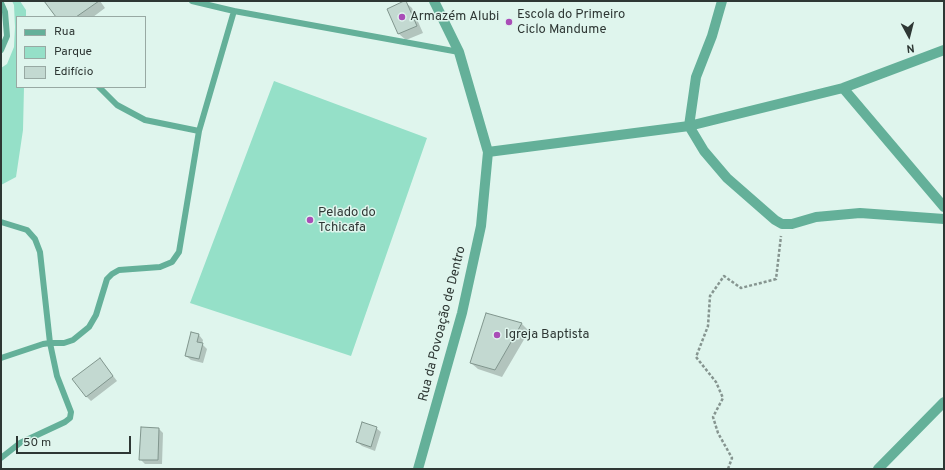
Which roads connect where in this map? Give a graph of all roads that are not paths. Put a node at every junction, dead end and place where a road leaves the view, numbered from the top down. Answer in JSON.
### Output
{"nodes":[{"id":1,"x":192,"y":1,"type":"edge"},
{"id":2,"x":434,"y":1,"type":"edge"},
{"id":3,"x":722,"y":1,"type":"edge"},
{"id":4,"x":1,"y":3,"type":"edge"},
{"id":5,"x":234,"y":11,"type":"junction"},
{"id":6,"x":1,"y":50,"type":"edge"},
{"id":7,"x":944,"y":50,"type":"edge"},
{"id":8,"x":459,"y":52,"type":"junction"},
{"id":9,"x":100,"y":88,"type":"edge"},
{"id":10,"x":844,"y":88,"type":"junction"},
{"id":11,"x":689,"y":126,"type":"junction"},
{"id":12,"x":199,"y":131,"type":"junction"},
{"id":13,"x":488,"y":152,"type":"junction"},
{"id":14,"x":944,"y":207,"type":"edge"},
{"id":15,"x":944,"y":219,"type":"edge"},
{"id":16,"x":1,"y":222,"type":"edge"},
{"id":17,"x":50,"y":343,"type":"junction"},
{"id":18,"x":1,"y":358,"type":"edge"},
{"id":19,"x":944,"y":402,"type":"edge"},
{"id":20,"x":1,"y":458,"type":"edge"},
{"id":21,"x":418,"y":469,"type":"edge"},
{"id":22,"x":878,"y":469,"type":"edge"}],
"edges":[{"from":1,"to":5,"type":"lane"},
{"from":2,"to":8,"type":"street","name":"Rua da Povoação de Dentro"},
{"from":3,"to":11,"type":"street"},
{"from":4,"to":6,"type":"lane"},
{"from":5,"to":8,"type":"lane"},
{"from":5,"to":12,"type":"lane"},
{"from":7,"to":10,"type":"street"},
{"from":8,"to":13,"type":"street","name":"Rua da Povoação de Dentro"},
{"from":9,"to":12,"type":"lane"},
{"from":10,"to":11,"type":"street"},
{"from":10,"to":14,"type":"street"},
{"from":11,"to":13,"type":"street"},
{"from":11,"to":15,"type":"street"},
{"from":12,"to":17,"type":"lane"},
{"from":13,"to":21,"type":"street","name":"Rua da Povoação de Dentro"},
{"from":16,"to":17,"type":"lane"},
{"from":17,"to":18,"type":"lane"},
{"from":17,"to":20,"type":"lane"},
{"from":19,"to":22,"type":"street"}]}
